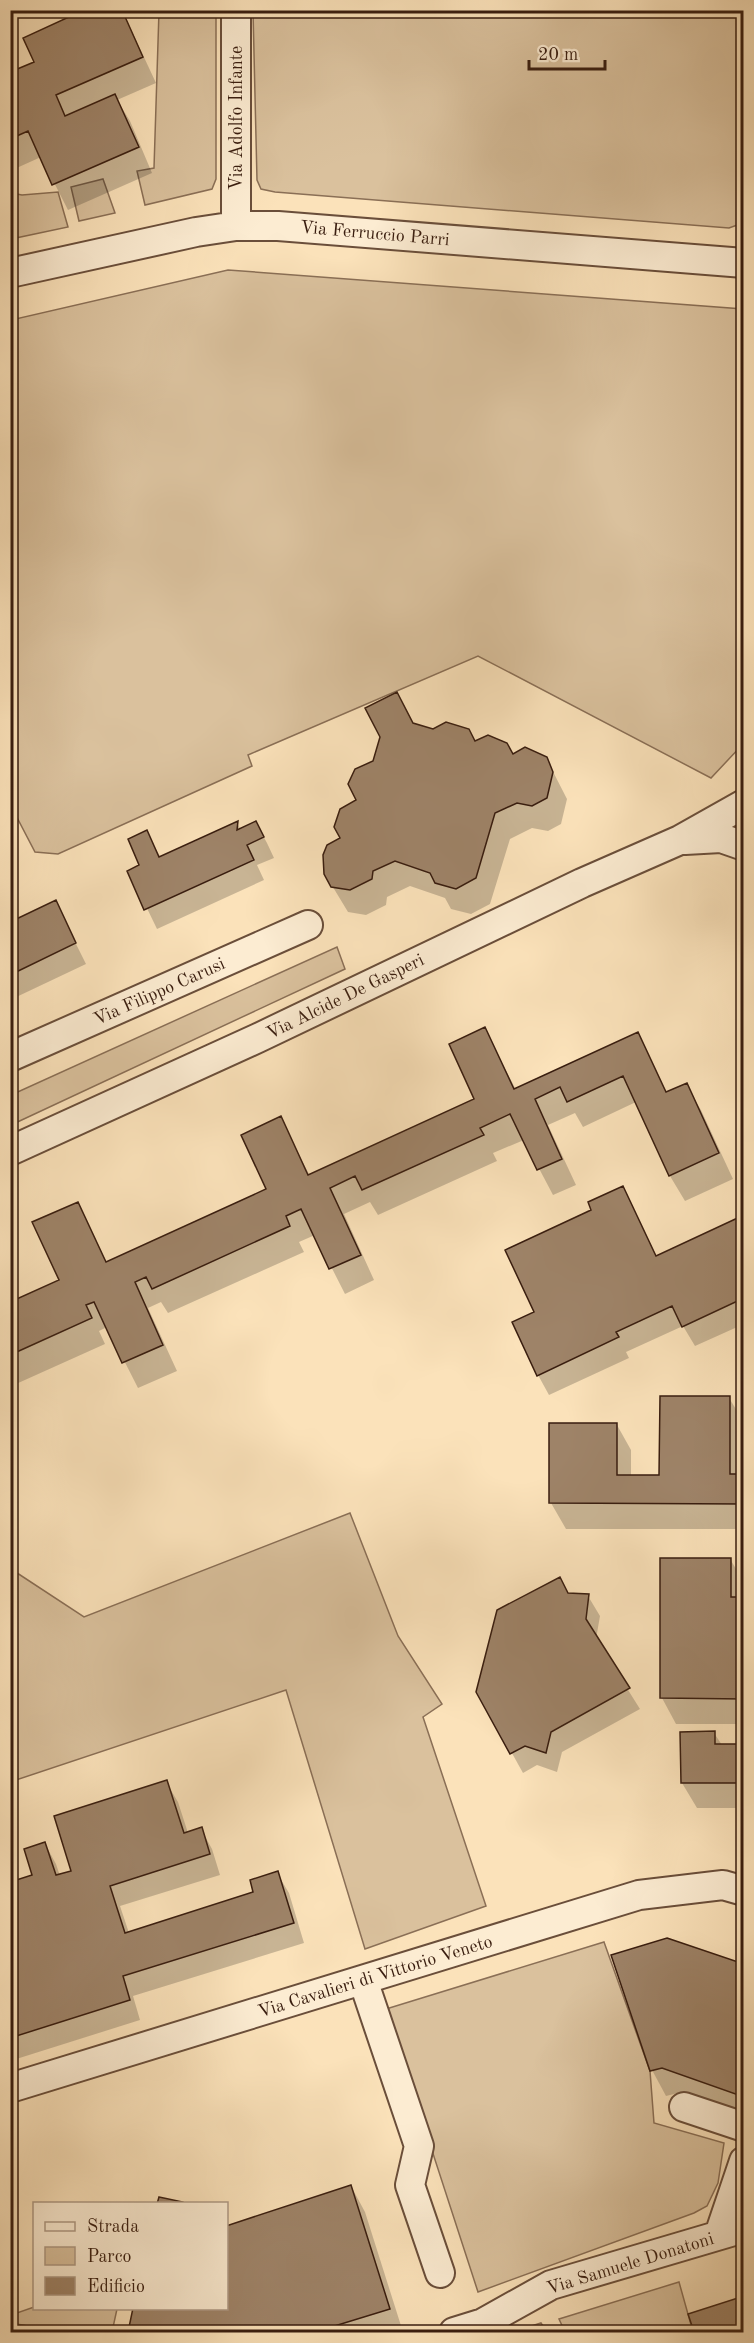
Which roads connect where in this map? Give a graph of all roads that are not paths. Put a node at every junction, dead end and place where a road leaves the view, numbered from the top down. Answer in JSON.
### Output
{"nodes":[{"id":1,"x":236,"y":10,"type":"edge"},
{"id":2,"x":236,"y":226,"type":"junction"},
{"id":3,"x":744,"y":262,"type":"edge"},
{"id":4,"x":10,"y":273,"type":"edge"},
{"id":5,"x":744,"y":804,"type":"edge"},
{"id":6,"x":680,"y":840,"type":"junction"},
{"id":7,"x":744,"y":846,"type":"edge"},
{"id":8,"x":308,"y":925,"type":"dead end"},
{"id":9,"x":10,"y":1058,"type":"edge"},
{"id":10,"x":10,"y":1152,"type":"edge"},
{"id":11,"x":744,"y":1892,"type":"edge"},
{"id":12,"x":363,"y":1980,"type":"junction"},
{"id":13,"x":10,"y":2088,"type":"edge"},
{"id":14,"x":684,"y":2107,"type":"dead end"},
{"id":15,"x":744,"y":2127,"type":"edge"},
{"id":16,"x":744,"y":2161,"type":"edge"},
{"id":17,"x":731,"y":2231,"type":"edge"},
{"id":18,"x":440,"y":2273,"type":"dead end"},
{"id":19,"x":454,"y":2332,"type":"edge"}],
"edges":[{"from":1,"to":2,"type":"street","name":"Via Adolfo Infante"},
{"from":2,"to":3,"type":"street","name":"Via Ferruccio Parri"},
{"from":2,"to":4,"type":"street","name":"Via Ferruccio Parri"},
{"from":5,"to":6,"type":"street","name":"Via Alcide De Gasperi"},
{"from":6,"to":7,"type":"street","name":"Via Alcide De Gasperi"},
{"from":6,"to":10,"type":"street","name":"Via Alcide De Gasperi"},
{"from":8,"to":9,"type":"street","name":"Via Filippo Carusi"},
{"from":11,"to":12,"type":"street","name":"Via Cavalieri di Vittorio Veneto"},
{"from":12,"to":13,"type":"street","name":"Via Cavalieri di Vittorio Veneto"},
{"from":12,"to":18,"type":"street"},
{"from":14,"to":15,"type":"street"},
{"from":16,"to":17,"type":"street"},
{"from":17,"to":19,"type":"street","name":"Via Samuele Donatoni"}]}
